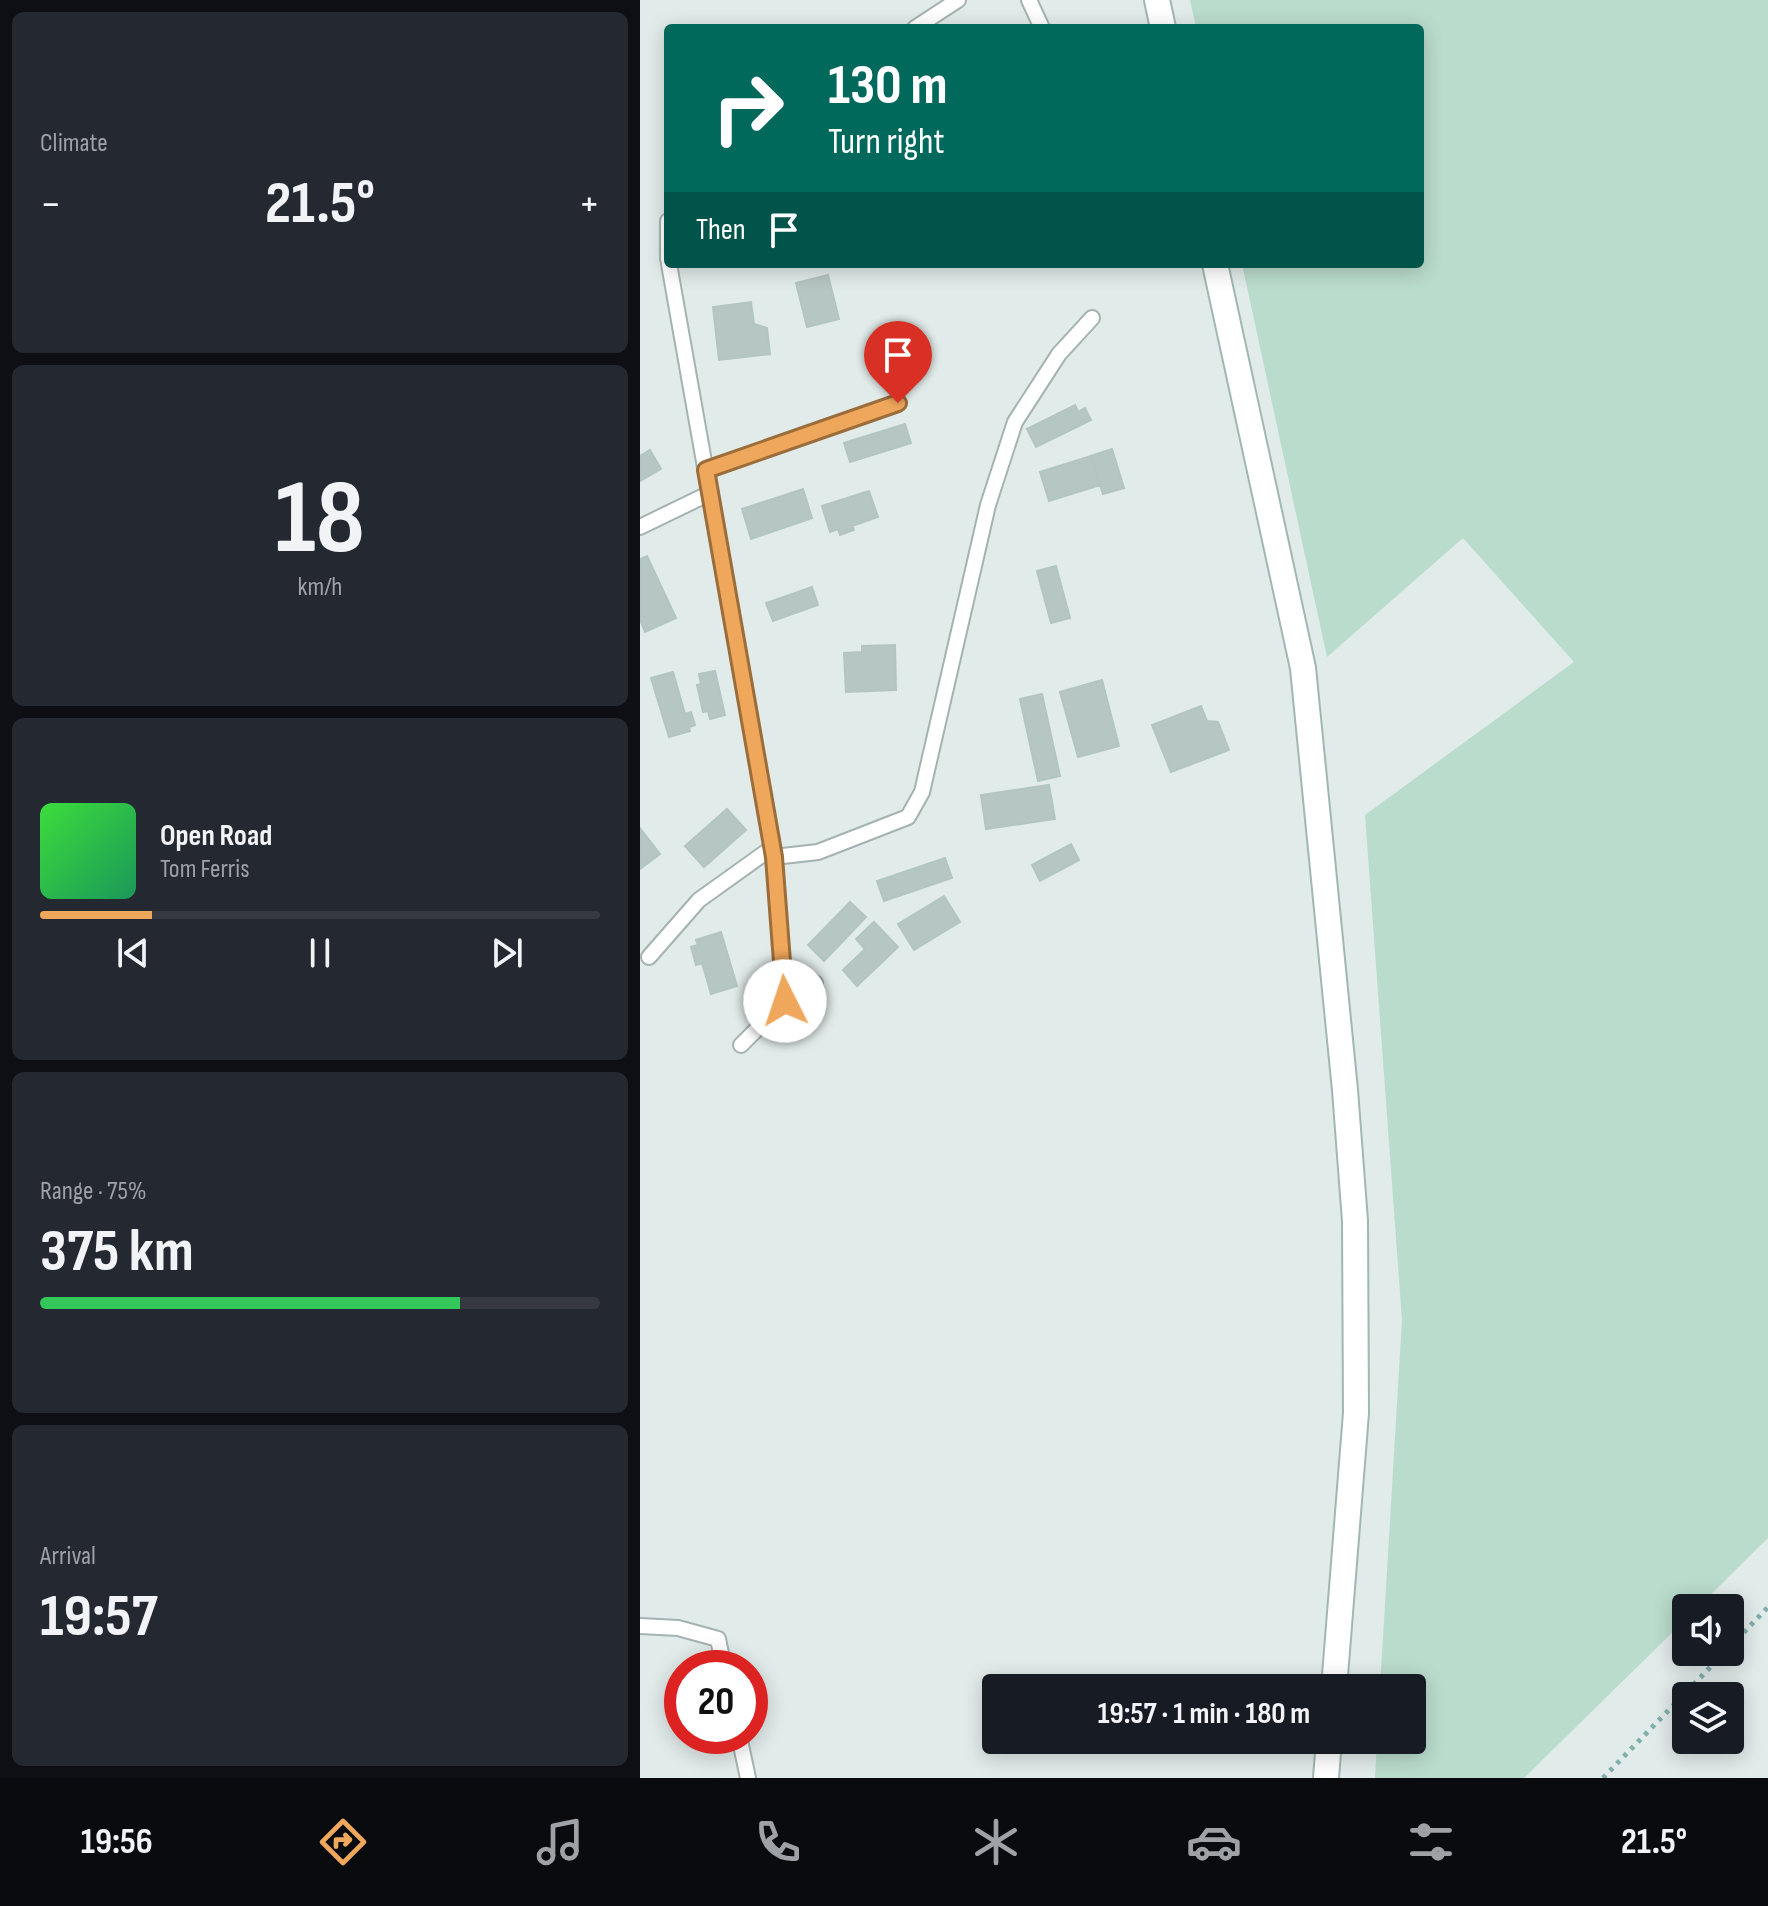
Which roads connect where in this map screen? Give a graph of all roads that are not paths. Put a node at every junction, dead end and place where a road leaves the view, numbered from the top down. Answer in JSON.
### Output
{"nodes":[{"id":1,"x":958,"y":0,"type":"edge"},
{"id":2,"x":1029,"y":0,"type":"edge"},
{"id":3,"x":1157,"y":0,"type":"edge"},
{"id":4,"x":921,"y":24,"type":"edge"},
{"id":5,"x":1040,"y":24,"type":"edge"},
{"id":6,"x":1162,"y":24,"type":"edge"},
{"id":7,"x":669,"y":268,"type":"edge"},
{"id":8,"x":1216,"y":268,"type":"edge"},
{"id":9,"x":1092,"y":318,"type":"dead end"},
{"id":10,"x":898,"y":403,"type":"dead end"},
{"id":11,"x":706,"y":470,"type":"junction"},
{"id":12,"x":710,"y":493,"type":"junction"},
{"id":13,"x":640,"y":527,"type":"edge"},
{"id":14,"x":774,"y":852,"type":"junction"},
{"id":15,"x":649,"y":957,"type":"dead end"},
{"id":16,"x":815,"y":983,"type":"dead end"},
{"id":17,"x":785,"y":1001,"type":"junction"},
{"id":18,"x":741,"y":1045,"type":"dead end"},
{"id":19,"x":640,"y":1626,"type":"edge"},
{"id":20,"x":720,"y":1650,"type":"edge"},
{"id":21,"x":1335,"y":1674,"type":"edge"},
{"id":22,"x":743,"y":1754,"type":"edge"},
{"id":23,"x":1328,"y":1754,"type":"edge"},
{"id":24,"x":748,"y":1778,"type":"edge"},
{"id":25,"x":1326,"y":1778,"type":"edge"}],
"edges":[{"from":1,"to":4,"type":"lane"},
{"from":2,"to":5,"type":"lane"},
{"from":3,"to":6,"type":"main road"},
{"from":7,"to":11,"type":"lane"},
{"from":8,"to":21,"type":"main road"},
{"from":9,"to":14,"type":"lane"},
{"from":10,"to":11,"type":"lane"},
{"from":11,"to":12,"type":"lane"},
{"from":12,"to":13,"type":"lane"},
{"from":12,"to":14,"type":"lane"},
{"from":14,"to":15,"type":"lane"},
{"from":14,"to":17,"type":"lane"},
{"from":16,"to":17,"type":"lane"},
{"from":17,"to":18,"type":"lane"},
{"from":19,"to":20,"type":"lane"},
{"from":22,"to":24,"type":"lane"},
{"from":23,"to":25,"type":"main road"}]}
